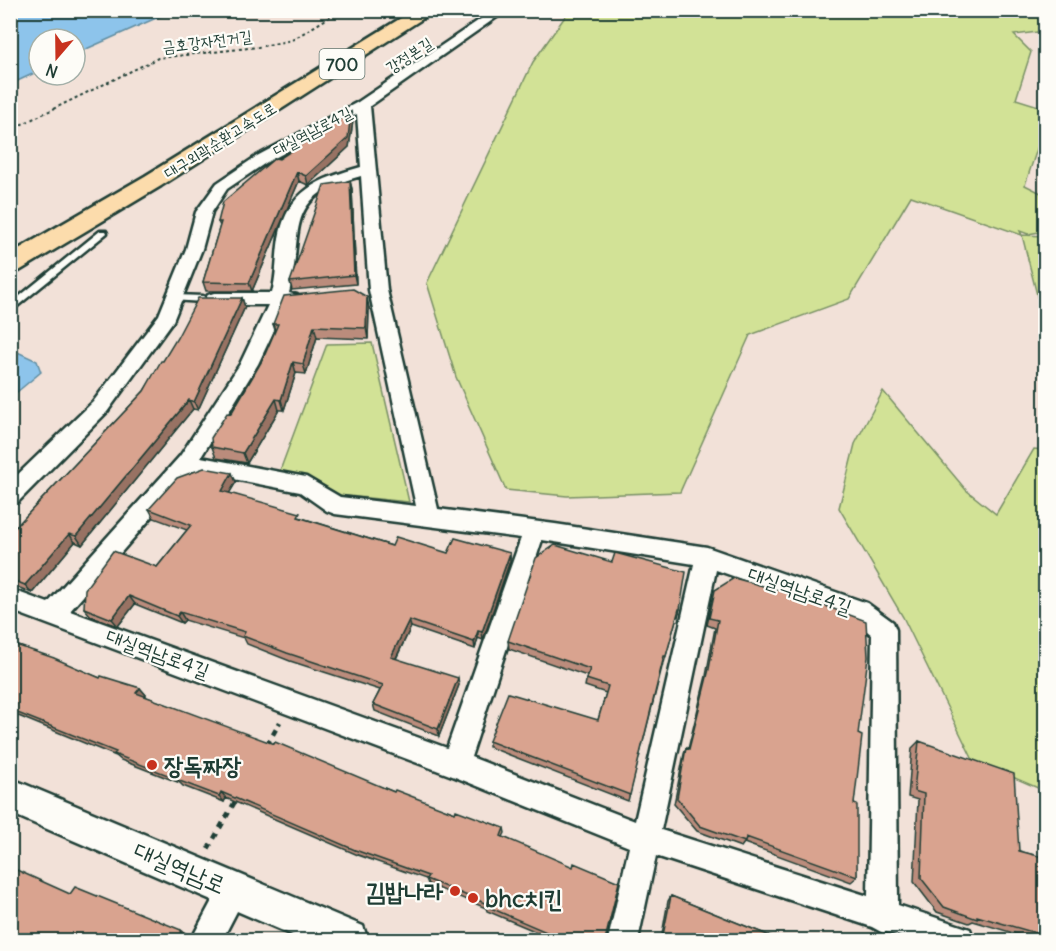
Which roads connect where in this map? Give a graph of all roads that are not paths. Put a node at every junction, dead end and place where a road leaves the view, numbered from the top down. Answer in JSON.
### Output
{"nodes":[{"id":1,"x":400,"y":10,"type":"edge"},
{"id":2,"x":427,"y":10,"type":"edge"},
{"id":3,"x":502,"y":10,"type":"edge"},
{"id":4,"x":363,"y":105,"type":"junction"},
{"id":5,"x":248,"y":112,"type":"junction"},
{"id":6,"x":368,"y":170,"type":"junction"},
{"id":7,"x":99,"y":216,"type":"junction"},
{"id":8,"x":18,"y":249,"type":"edge"},
{"id":9,"x":10,"y":265,"type":"edge"},
{"id":10,"x":10,"y":271,"type":"edge"},
{"id":11,"x":378,"y":290,"type":"junction"},
{"id":12,"x":356,"y":292,"type":"edge"},
{"id":13,"x":312,"y":297,"type":"edge"},
{"id":14,"x":175,"y":298,"type":"junction"},
{"id":15,"x":203,"y":299,"type":"joint"},
{"id":16,"x":279,"y":300,"type":"junction"},
{"id":17,"x":10,"y":309,"type":"edge"},
{"id":18,"x":187,"y":462,"type":"junction"},
{"id":19,"x":10,"y":496,"type":"edge"},
{"id":20,"x":429,"y":518,"type":"junction"},
{"id":21,"x":534,"y":531,"type":"junction"},
{"id":22,"x":707,"y":558,"type":"junction"},
{"id":23,"x":10,"y":599,"type":"edge"},
{"id":24,"x":52,"y":615,"type":"junction"},
{"id":25,"x":455,"y":764,"type":"junction"},
{"id":26,"x":10,"y":795,"type":"edge"},
{"id":27,"x":646,"y":839,"type":"junction"},
{"id":28,"x":233,"y":890,"type":"junction"},
{"id":29,"x":883,"y":918,"type":"junction"},
{"id":30,"x":206,"y":940,"type":"edge"},
{"id":31,"x":350,"y":940,"type":"edge"},
{"id":32,"x":623,"y":940,"type":"edge"},
{"id":33,"x":959,"y":940,"type":"edge"}],
"edges":[{"from":1,"to":5,"type":"highway","name":"대구외곽순환고속도로","number":"700"},
{"from":2,"to":5,"type":"highway","name":"대구외곽순환고속도로","number":"700"},
{"from":3,"to":4,"type":"street","name":"강정본길"},
{"from":4,"to":6,"type":"street","name":"대실역남로4길"},
{"from":4,"to":14,"type":"street","name":"대실역남로4길"},
{"from":5,"to":7,"type":"highway","name":"대구외곽순환고속도로","number":"700"},
{"from":6,"to":11,"type":"street","name":"대실역남로4길"},
{"from":6,"to":16,"type":"street"},
{"from":7,"to":8,"type":"highway","name":"대구외곽순환고속도로","number":"700"},
{"from":7,"to":8,"type":"highway","name":"대구외곽순환고속도로","number":"700"},
{"from":7,"to":17,"type":"lane"},
{"from":8,"to":9,"type":"highway","name":"대구외곽순환고속도로","number":"700"},
{"from":8,"to":10,"type":"highway"},
{"from":11,"to":12,"type":"street"},
{"from":11,"to":20,"type":"street","name":"대실역남로4길"},
{"from":13,"to":16,"type":"street"},
{"from":14,"to":15,"type":"lane"},
{"from":14,"to":19,"type":"street","name":"대실역남로4길"},
{"from":15,"to":16,"type":"street"},
{"from":16,"to":18,"type":"street"},
{"from":18,"to":20,"type":"street","name":"대실역남로4길"},
{"from":18,"to":24,"type":"street"},
{"from":20,"to":21,"type":"street","name":"대실역남로4길"},
{"from":21,"to":22,"type":"street","name":"대실역남로4길"},
{"from":21,"to":25,"type":"street"},
{"from":22,"to":27,"type":"street"},
{"from":22,"to":29,"type":"street","name":"대실역남로4길"},
{"from":23,"to":24,"type":"street","name":"대실역남로4길"},
{"from":24,"to":25,"type":"street","name":"대실역남로4길"},
{"from":25,"to":27,"type":"street","name":"대실역남로4길"},
{"from":26,"to":28,"type":"street","name":"대실역남로"},
{"from":27,"to":29,"type":"street","name":"대실역남로4길"},
{"from":27,"to":32,"type":"street"},
{"from":28,"to":30,"type":"street"},
{"from":28,"to":31,"type":"street","name":"대실역남로"},
{"from":29,"to":33,"type":"street","name":"대실역남로4길"}]}
